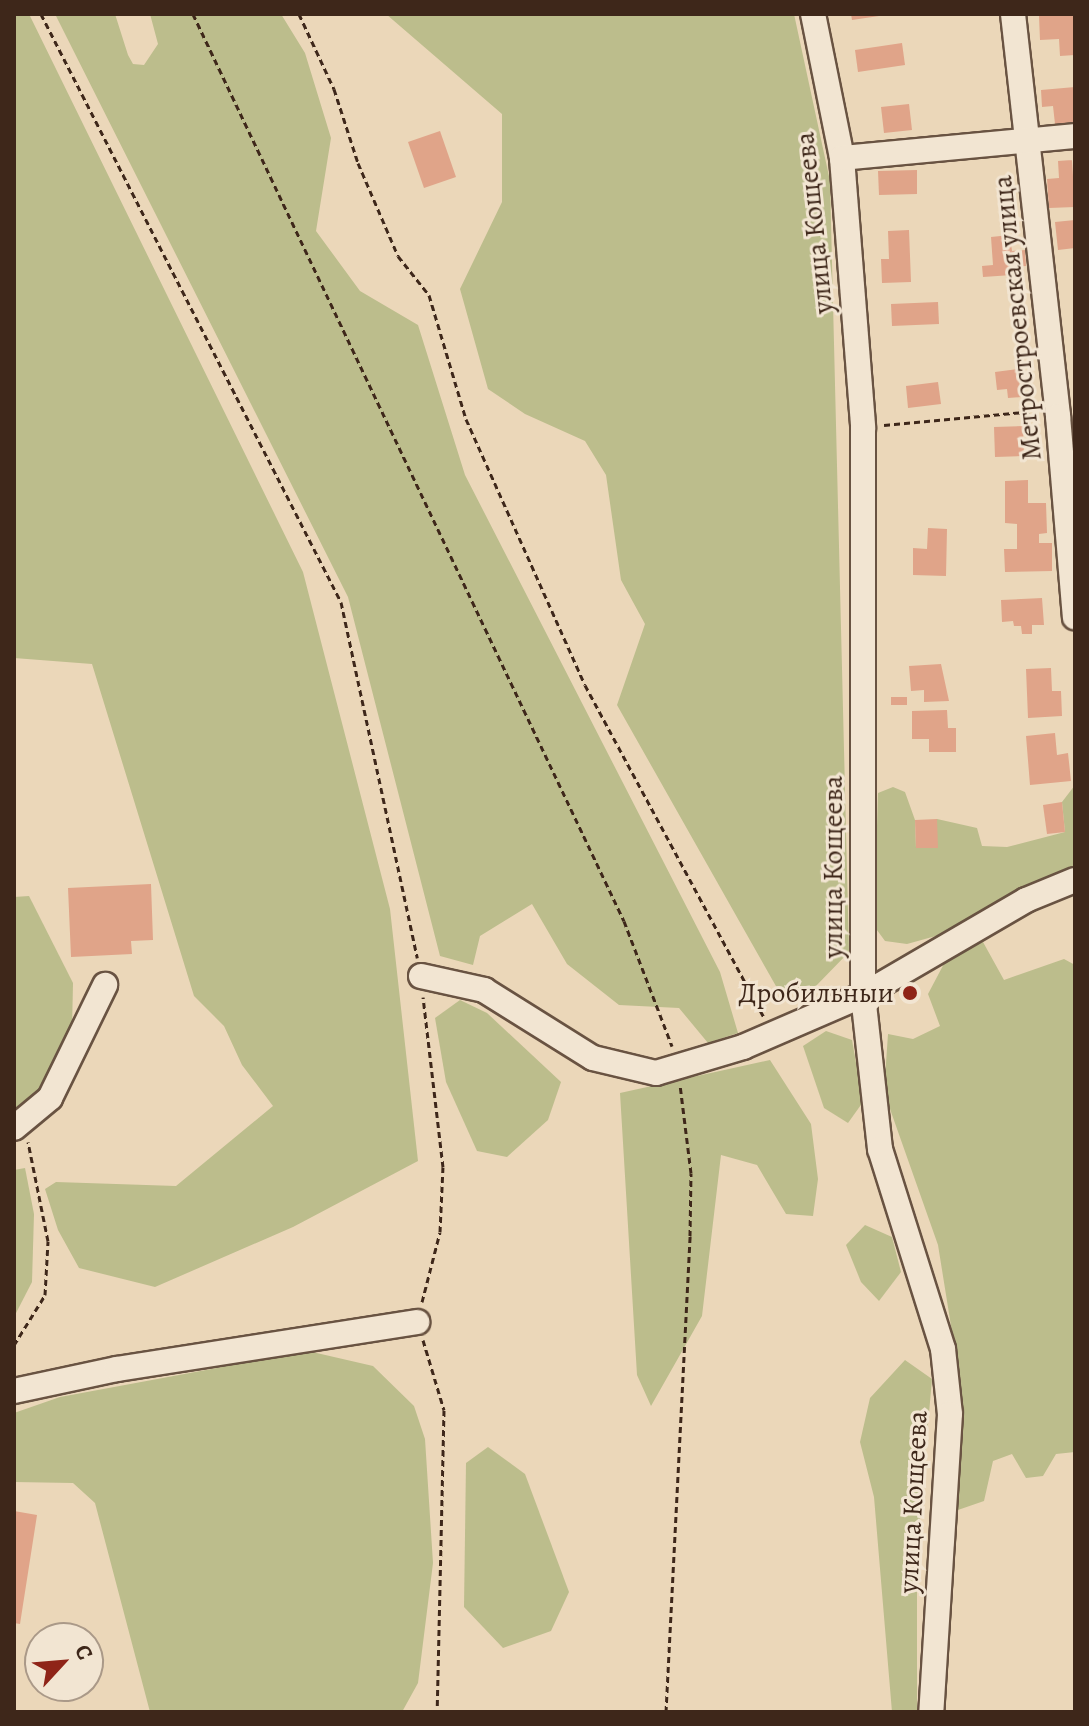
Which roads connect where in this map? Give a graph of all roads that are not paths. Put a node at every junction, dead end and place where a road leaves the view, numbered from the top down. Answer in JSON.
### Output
{"nodes":[{"id":1,"x":813,"y":14,"type":"edge"},
{"id":2,"x":1013,"y":14,"type":"edge"},
{"id":3,"x":1075,"y":136,"type":"edge"},
{"id":4,"x":1030,"y":140,"type":"junction"},
{"id":5,"x":842,"y":158,"type":"junction"},
{"id":6,"x":1067,"y":415,"type":"edge"},
{"id":7,"x":1075,"y":617,"type":"edge"},
{"id":8,"x":1075,"y":880,"type":"edge"},
{"id":9,"x":421,"y":976,"type":"road end"},
{"id":10,"x":105,"y":985,"type":"dead end"},
{"id":11,"x":863,"y":995,"type":"junction"},
{"id":12,"x":19,"y":1125,"type":"edge"},
{"id":13,"x":417,"y":1322,"type":"road end"},
{"id":14,"x":14,"y":1391,"type":"edge"},
{"id":15,"x":931,"y":1712,"type":"edge"}],
"edges":[{"from":1,"to":5,"type":"street","name":"улица Кощеева"},
{"from":2,"to":4,"type":"street","name":"Метростроевская улица"},
{"from":3,"to":4,"type":"street"},
{"from":4,"to":5,"type":"street"},
{"from":4,"to":6,"type":"street","name":"Метростроевская улица"},
{"from":5,"to":11,"type":"street","name":"улица Кощеева"},
{"from":6,"to":7,"type":"street","name":"Метростроевская улица"},
{"from":8,"to":11,"type":"street"},
{"from":9,"to":11,"type":"street"},
{"from":10,"to":12,"type":"street"},
{"from":11,"to":15,"type":"street","name":"улица Кощеева"},
{"from":13,"to":14,"type":"street"}]}
